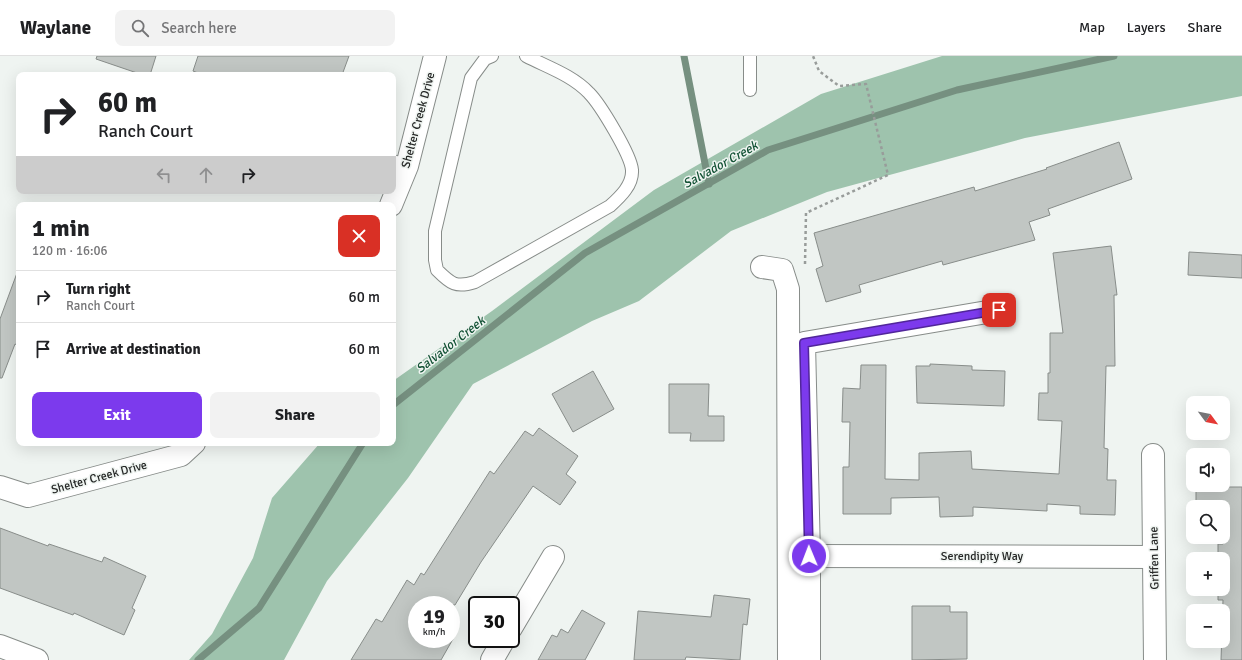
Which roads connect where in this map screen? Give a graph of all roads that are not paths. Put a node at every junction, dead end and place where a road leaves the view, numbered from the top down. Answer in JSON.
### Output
{"nodes":[{"id":1,"x":435,"y":56,"type":"edge"},
{"id":2,"x":492,"y":56,"type":"edge"},
{"id":3,"x":526,"y":56,"type":"edge"},
{"id":4,"x":750,"y":56,"type":"edge"},
{"id":5,"x":750,"y":90,"type":"dead end"},
{"id":6,"x":400,"y":164,"type":"edge"},
{"id":7,"x":396,"y":182,"type":"edge"},
{"id":8,"x":762,"y":267,"type":"dead end"},
{"id":9,"x":999,"y":310,"type":"dead end"},
{"id":10,"x":191,"y":446,"type":"edge"},
{"id":11,"x":1153,"y":455,"type":"dead end"},
{"id":12,"x":0,"y":487,"type":"edge"},
{"id":13,"x":809,"y":556,"type":"junction"},
{"id":14,"x":552,"y":557,"type":"dead end"},
{"id":15,"x":1154,"y":557,"type":"junction"},
{"id":16,"x":520,"y":612,"type":"edge"},
{"id":17,"x":0,"y":646,"type":"edge"},
{"id":18,"x":499,"y":648,"type":"edge"},
{"id":19,"x":37,"y":660,"type":"edge"},
{"id":20,"x":492,"y":660,"type":"edge"},
{"id":21,"x":789,"y":660,"type":"edge"},
{"id":22,"x":809,"y":660,"type":"edge"},
{"id":23,"x":1155,"y":660,"type":"edge"}],
"edges":[{"from":1,"to":6,"type":"street","name":"Shelter Creek Drive"},
{"from":2,"to":3,"type":"lane"},
{"from":4,"to":5,"type":"lane"},
{"from":6,"to":7,"type":"street","name":"Shelter Creek Drive"},
{"from":8,"to":21,"type":"street"},
{"from":9,"to":13,"type":"street"},
{"from":10,"to":12,"type":"street","name":"Shelter Creek Drive"},
{"from":11,"to":15,"type":"street","name":"Griffen Lane"},
{"from":13,"to":15,"type":"street","name":"Serendipity Way"},
{"from":13,"to":22,"type":"street"},
{"from":14,"to":16,"type":"street"},
{"from":15,"to":23,"type":"street","name":"Griffen Lane"},
{"from":17,"to":19,"type":"street"},
{"from":18,"to":20,"type":"street"}]}
